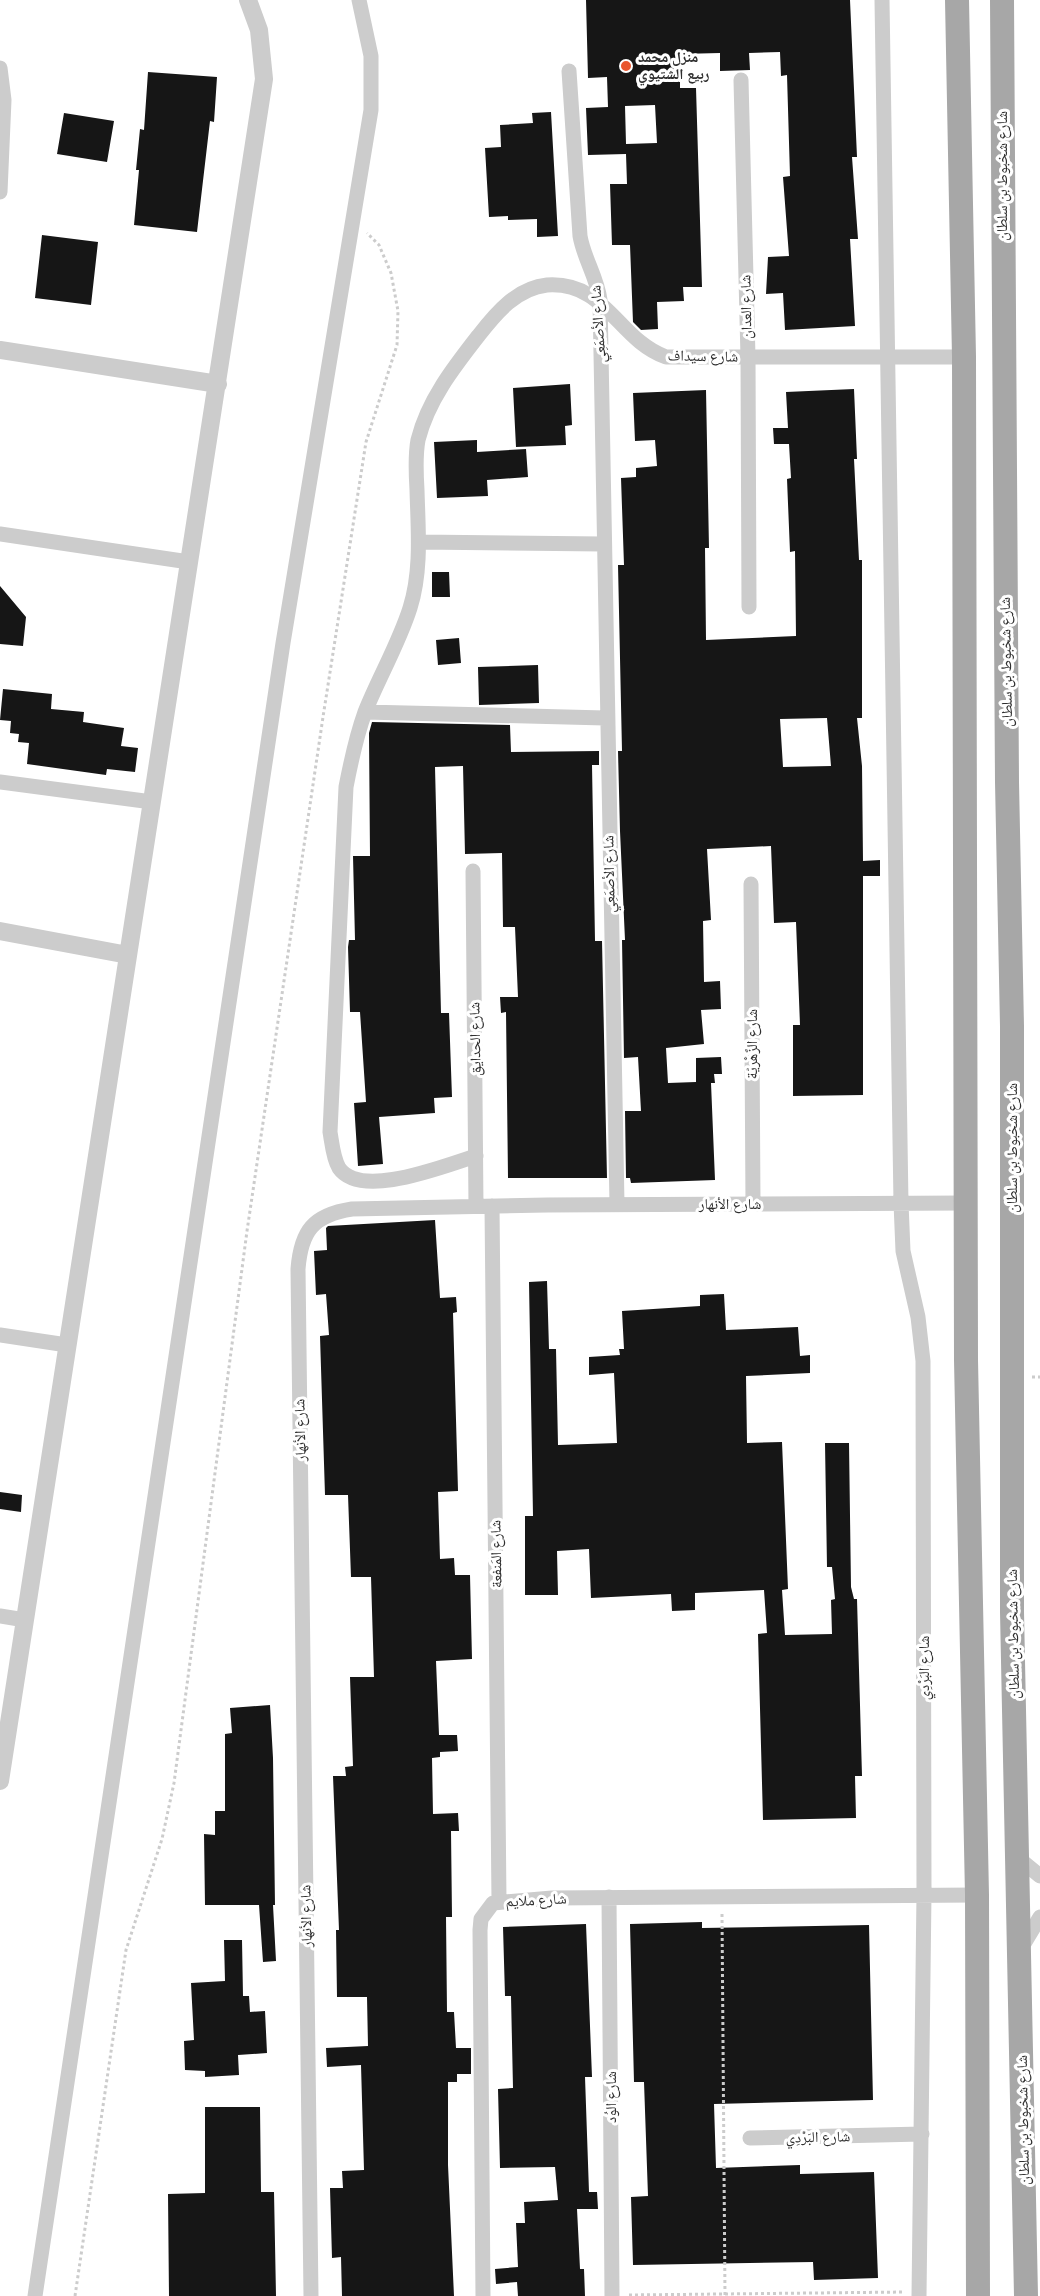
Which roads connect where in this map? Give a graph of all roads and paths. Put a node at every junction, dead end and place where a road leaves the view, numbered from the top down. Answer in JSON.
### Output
{"nodes":[{"id":1,"x":248,"y":0,"type":"edge"},
{"id":2,"x":359,"y":0,"type":"edge"},
{"id":3,"x":882,"y":0,"type":"edge"},
{"id":4,"x":957,"y":0,"type":"edge"},
{"id":5,"x":1002,"y":0,"type":"edge"},
{"id":6,"x":0,"y":68,"type":"edge"},
{"id":7,"x":569,"y":71,"type":"dead end"},
{"id":8,"x":741,"y":80,"type":"dead end"},
{"id":9,"x":0,"y":192,"type":"edge"},
{"id":10,"x":351,"y":224,"type":"junction"},
{"id":11,"x":600,"y":300,"type":"junction"},
{"id":12,"x":0,"y":350,"type":"edge"},
{"id":13,"x":747,"y":357,"type":"junction"},
{"id":14,"x":964,"y":357,"type":"junction"},
{"id":15,"x":887,"y":358,"type":"junction"},
{"id":16,"x":218,"y":384,"type":"junction"},
{"id":17,"x":0,"y":534,"type":"edge"},
{"id":18,"x":419,"y":542,"type":"junction"},
{"id":19,"x":602,"y":544,"type":"junction"},
{"id":20,"x":189,"y":562,"type":"junction"},
{"id":21,"x":749,"y":607,"type":"dead end"},
{"id":22,"x":365,"y":712,"type":"junction"},
{"id":23,"x":606,"y":718,"type":"junction"},
{"id":24,"x":0,"y":782,"type":"edge"},
{"id":25,"x":152,"y":802,"type":"junction"},
{"id":26,"x":473,"y":871,"type":"dead end"},
{"id":27,"x":751,"y":884,"type":"dead end"},
{"id":28,"x":0,"y":931,"type":"edge"},
{"id":29,"x":128,"y":955,"type":"junction"},
{"id":30,"x":476,"y":1156,"type":"junction"},
{"id":31,"x":901,"y":1203,"type":"junction"},
{"id":32,"x":966,"y":1203,"type":"junction"},
{"id":33,"x":617,"y":1204,"type":"junction"},
{"id":34,"x":753,"y":1204,"type":"junction"},
{"id":35,"x":476,"y":1206,"type":"junction"},
{"id":36,"x":492,"y":1206,"type":"junction"},
{"id":37,"x":0,"y":1335,"type":"edge"},
{"id":38,"x":67,"y":1345,"type":"junction"},
{"id":39,"x":0,"y":1616,"type":"edge"},
{"id":40,"x":25,"y":1620,"type":"junction"},
{"id":41,"x":0,"y":1781,"type":"edge"},
{"id":42,"x":1017,"y":1857,"type":"junction"},
{"id":43,"x":1040,"y":1876,"type":"edge"},
{"id":44,"x":924,"y":1894,"type":"junction"},
{"id":45,"x":977,"y":1895,"type":"junction"},
{"id":46,"x":721,"y":1896,"type":"junction"},
{"id":47,"x":609,"y":1897,"type":"junction"},
{"id":48,"x":499,"y":1901,"type":"junction"},
{"id":49,"x":1040,"y":1917,"type":"edge"},
{"id":50,"x":1019,"y":1953,"type":"junction"},
{"id":51,"x":922,"y":2134,"type":"junction"},
{"id":52,"x":750,"y":2138,"type":"dead end"},
{"id":53,"x":1032,"y":2230,"type":"edge"},
{"id":54,"x":919,"y":2294,"type":"edge"},
{"id":55,"x":612,"y":2295,"type":"edge"},
{"id":56,"x":725,"y":2295,"type":"edge"},
{"id":57,"x":35,"y":2296,"type":"edge"},
{"id":58,"x":75,"y":2296,"type":"edge"},
{"id":59,"x":311,"y":2296,"type":"edge"},
{"id":60,"x":483,"y":2296,"type":"edge"},
{"id":61,"x":978,"y":2296,"type":"edge"},
{"id":62,"x":1026,"y":2296,"type":"edge"}],
"edges":[{"from":1,"to":16,"type":"street"},
{"from":2,"to":10,"type":"street"},
{"from":3,"to":15,"type":"street","name":"شارع البَرْدِي"},
{"from":4,"to":14,"type":"main road"},
{"from":5,"to":42,"type":"main road","name":"شارع شخبوط بن سلطان"},
{"from":6,"to":9,"type":"street"},
{"from":7,"to":11,"type":"street","name":"شارع الأصمَعِي"},
{"from":8,"to":13,"type":"street","name":"شارع العدان"},
{"from":10,"to":57,"type":"street"},
{"from":10,"to":58,"type":"path"},
{"from":11,"to":13,"type":"street","name":"شارع سيداف"},
{"from":11,"to":18,"type":"street","name":"شارع سيداف"},
{"from":11,"to":19,"type":"street","name":"شارع الأصمَعِي"},
{"from":12,"to":16,"type":"street"},
{"from":13,"to":15,"type":"street","name":"شارع سيداف"},
{"from":13,"to":21,"type":"street","name":"شارع العدان"},
{"from":14,"to":15,"type":"street","name":"شارع سيداف"},
{"from":14,"to":32,"type":"main road"},
{"from":15,"to":31,"type":"street","name":"شارع البَرْدِي"},
{"from":16,"to":20,"type":"street"},
{"from":17,"to":20,"type":"street"},
{"from":18,"to":19,"type":"street"},
{"from":18,"to":22,"type":"street","name":"شارع سيداف"},
{"from":19,"to":23,"type":"street","name":"شارع الأصمَعِي"},
{"from":20,"to":25,"type":"street"},
{"from":22,"to":23,"type":"street"},
{"from":22,"to":30,"type":"street","name":"شارع سيداف"},
{"from":23,"to":33,"type":"street","name":"شارع الأصمَعِي"},
{"from":24,"to":25,"type":"street"},
{"from":25,"to":29,"type":"street"},
{"from":26,"to":30,"type":"street","name":"شارع الحدايق"},
{"from":27,"to":34,"type":"street","name":"شارع الزَّهْريّة"},
{"from":28,"to":29,"type":"street"},
{"from":29,"to":38,"type":"street"},
{"from":30,"to":35,"type":"street","name":"شارع الحدايق"},
{"from":31,"to":32,"type":"street","name":"شارع الأنهار"},
{"from":31,"to":34,"type":"street","name":"شارع الأنهار"},
{"from":31,"to":44,"type":"street","name":"شارع البَرْدِي"},
{"from":32,"to":45,"type":"main road"},
{"from":33,"to":34,"type":"street","name":"شارع الأنهار"},
{"from":33,"to":36,"type":"street","name":"شارع الأنهار"},
{"from":35,"to":36,"type":"street","name":"شارع الأنهار"},
{"from":35,"to":59,"type":"street","name":"شارع الأنهار"},
{"from":36,"to":48,"type":"street","name":"شارع المَنفعة"},
{"from":37,"to":38,"type":"street"},
{"from":38,"to":40,"type":"street"},
{"from":39,"to":40,"type":"street"},
{"from":40,"to":41,"type":"street"},
{"from":42,"to":43,"type":"street"},
{"from":42,"to":50,"type":"main road","name":"شارع شخبوط بن سلطان"},
{"from":44,"to":45,"type":"street","name":"شارع ملايم"},
{"from":44,"to":46,"type":"street","name":"شارع ملايم"},
{"from":44,"to":51,"type":"street","name":"شارع البَرْدِي"},
{"from":45,"to":61,"type":"main road"},
{"from":46,"to":47,"type":"street","name":"شارع ملايم"},
{"from":46,"to":56,"type":"path"},
{"from":47,"to":48,"type":"street","name":"شارع ملايم"},
{"from":47,"to":55,"type":"street","name":"شارع الوُد"},
{"from":48,"to":60,"type":"street","name":"شارع ملايم"},
{"from":49,"to":50,"type":"street"},
{"from":50,"to":53,"type":"main road","name":"شارع شخبوط بن سلطان"},
{"from":51,"to":52,"type":"street","name":"شارع البَرْدِي"},
{"from":51,"to":54,"type":"street","name":"شارع البَرْدِي"},
{"from":53,"to":62,"type":"main road","name":"شارع شخبوط بن سلطان"},
{"from":54,"to":56,"type":"path"},
{"from":55,"to":56,"type":"path"}]}
